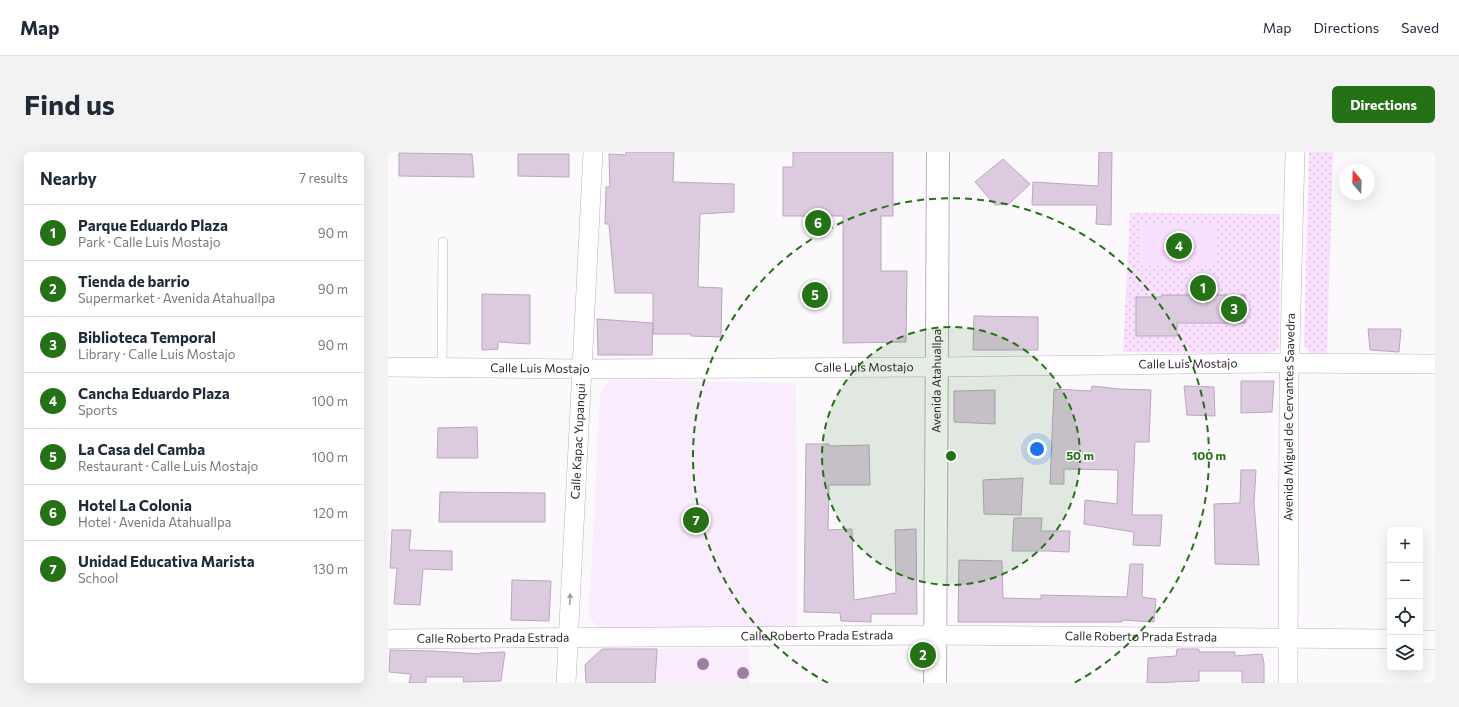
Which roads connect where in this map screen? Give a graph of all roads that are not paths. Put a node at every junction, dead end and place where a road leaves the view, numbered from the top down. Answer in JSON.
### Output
{"nodes":[{"id":1,"x":593,"y":152,"type":"edge"},
{"id":2,"x":938,"y":152,"type":"edge"},
{"id":3,"x":1295,"y":152,"type":"edge"},
{"id":4,"x":443,"y":242,"type":"dead end"},
{"id":5,"x":1290,"y":363,"type":"junction"},
{"id":6,"x":1435,"y":364,"type":"edge"},
{"id":7,"x":388,"y":367,"type":"edge"},
{"id":8,"x":442,"y":367,"type":"junction"},
{"id":9,"x":936,"y":367,"type":"junction"},
{"id":10,"x":582,"y":369,"type":"junction"},
{"id":11,"x":935,"y":635,"type":"junction"},
{"id":12,"x":568,"y":638,"type":"junction"},
{"id":13,"x":388,"y":639,"type":"edge"},
{"id":14,"x":1289,"y":639,"type":"junction"},
{"id":15,"x":1387,"y":640,"type":"edge"},
{"id":16,"x":1423,"y":640,"type":"edge"},
{"id":17,"x":1435,"y":640,"type":"edge"},
{"id":18,"x":566,"y":683,"type":"edge"},
{"id":19,"x":935,"y":683,"type":"edge"},
{"id":20,"x":1288,"y":683,"type":"edge"}],
"edges":[{"from":1,"to":10,"type":"street","name":"Calle Kapac Yupanqui"},
{"from":2,"to":9,"type":"main road","name":"Avenida Atahuallpa"},
{"from":3,"to":5,"type":"street","name":"Avenida Miguel de Cervantes Saavedra"},
{"from":4,"to":8,"type":"lane"},
{"from":5,"to":6,"type":"street","name":"Calle Luis Mostajo"},
{"from":5,"to":9,"type":"street","name":"Calle Luis Mostajo"},
{"from":5,"to":14,"type":"street","name":"Avenida Miguel de Cervantes Saavedra"},
{"from":7,"to":8,"type":"street","name":"Calle Luis Mostajo"},
{"from":8,"to":10,"type":"street","name":"Calle Luis Mostajo"},
{"from":9,"to":10,"type":"street","name":"Calle Luis Mostajo"},
{"from":9,"to":11,"type":"main road","name":"Avenida Atahuallpa"},
{"from":12,"to":10,"type":"street","name":"Calle Kapac Yupanqui","one_way":true},
{"from":11,"to":12,"type":"street","name":"Calle Roberto Prada Estrada"},
{"from":11,"to":14,"type":"street","name":"Calle Roberto Prada Estrada"},
{"from":11,"to":19,"type":"main road","name":"Avenida Atahuallpa"},
{"from":12,"to":13,"type":"street","name":"Calle Roberto Prada Estrada"},
{"from":12,"to":18,"type":"street","name":"Calle Kapac Yupanqui"},
{"from":14,"to":15,"type":"street","name":"Calle Roberto Prada Estrada"},
{"from":14,"to":20,"type":"street","name":"Avenida Miguel de Cervantes Saavedra"},
{"from":16,"to":17,"type":"street"}]}
